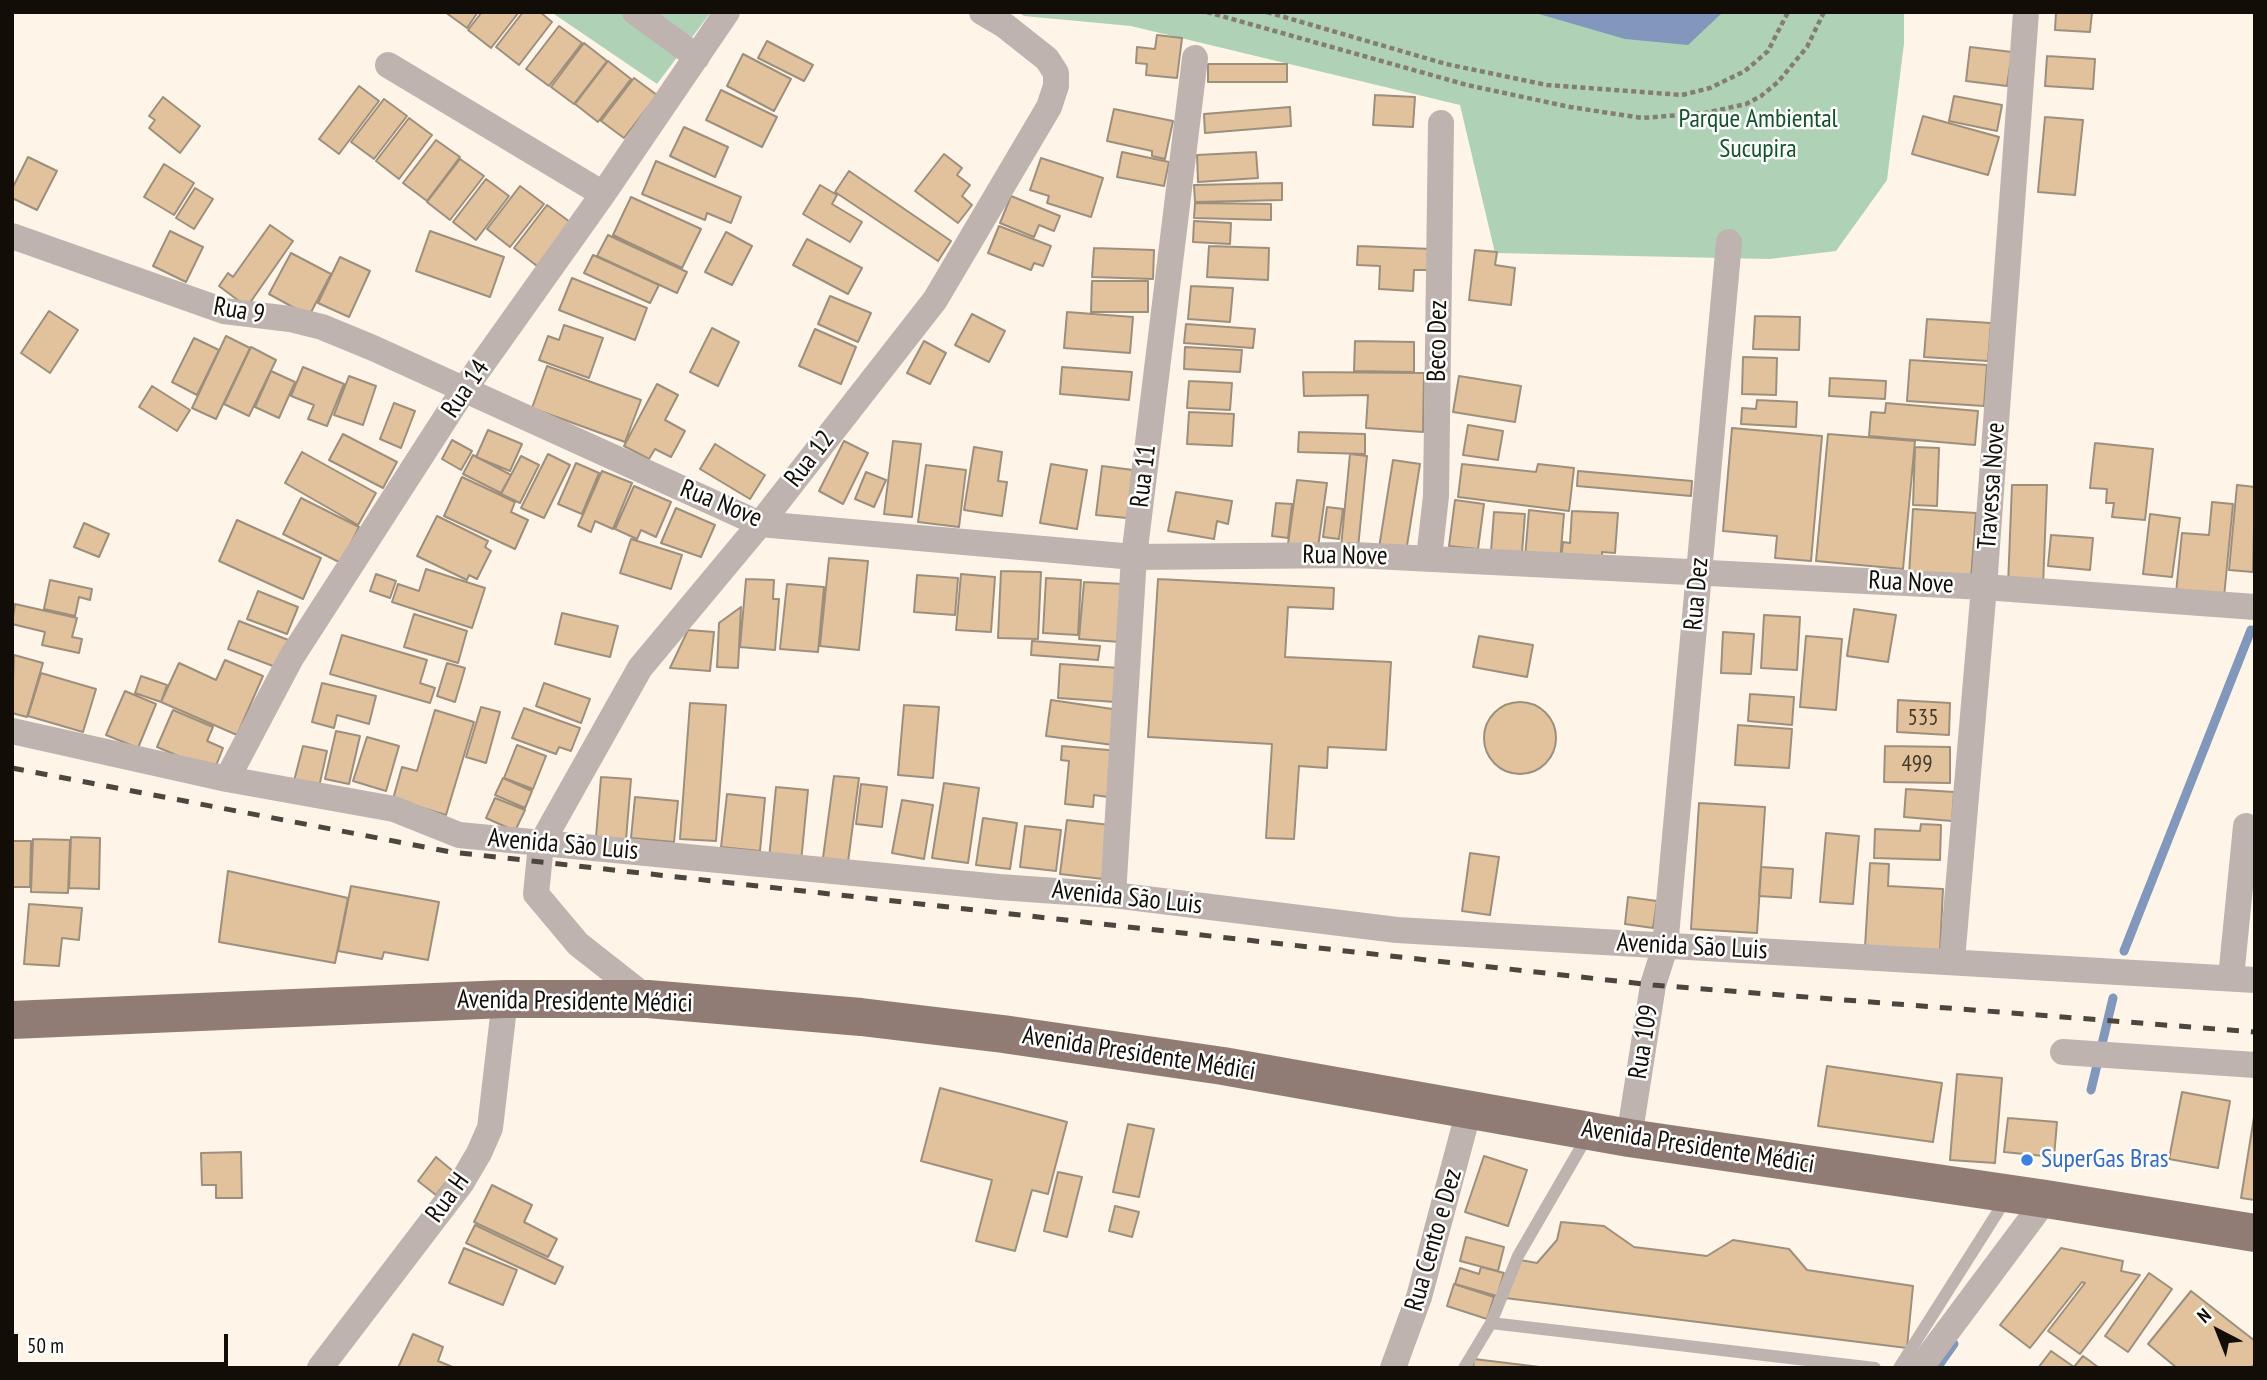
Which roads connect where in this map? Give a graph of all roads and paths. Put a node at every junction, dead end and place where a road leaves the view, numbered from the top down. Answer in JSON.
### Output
{"nodes":[{"id":1,"x":635,"y":12,"type":"edge"},
{"id":2,"x":727,"y":12,"type":"edge"},
{"id":3,"x":982,"y":12,"type":"edge"},
{"id":4,"x":1207,"y":12,"type":"edge"},
{"id":5,"x":1268,"y":12,"type":"edge"},
{"id":6,"x":1788,"y":12,"type":"edge"},
{"id":7,"x":1824,"y":12,"type":"edge"},
{"id":8,"x":2026,"y":12,"type":"edge"},
{"id":9,"x":697,"y":57,"type":"junction"},
{"id":10,"x":1195,"y":58,"type":"dead end"},
{"id":11,"x":388,"y":65,"type":"dead end"},
{"id":12,"x":1441,"y":123,"type":"dead end"},
{"id":13,"x":603,"y":194,"type":"junction"},
{"id":14,"x":12,"y":236,"type":"edge"},
{"id":15,"x":1729,"y":242,"type":"dead end"},
{"id":16,"x":463,"y":391,"type":"junction"},
{"id":17,"x":760,"y":524,"type":"junction"},
{"id":18,"x":1134,"y":557,"type":"junction"},
{"id":19,"x":1429,"y":558,"type":"junction"},
{"id":20,"x":1699,"y":572,"type":"junction"},
{"id":21,"x":1984,"y":587,"type":"junction"},
{"id":22,"x":2255,"y":607,"type":"edge"},
{"id":23,"x":12,"y":730,"type":"edge"},
{"id":24,"x":227,"y":779,"type":"junction"},
{"id":25,"x":2246,"y":826,"type":"dead end"},
{"id":26,"x":541,"y":844,"type":"junction"},
{"id":27,"x":1113,"y":895,"type":"junction"},
{"id":28,"x":1665,"y":947,"type":"junction"},
{"id":29,"x":1952,"y":960,"type":"junction"},
{"id":30,"x":2243,"y":979,"type":"edge"},
{"id":31,"x":505,"y":999,"type":"junction"},
{"id":32,"x":648,"y":999,"type":"junction"},
{"id":33,"x":12,"y":1020,"type":"edge"},
{"id":34,"x":2074,"y":1053,"type":"dead end"},
{"id":35,"x":2255,"y":1065,"type":"edge"},
{"id":36,"x":1469,"y":1110,"type":"junction"},
{"id":37,"x":1590,"y":1132,"type":"junction"},
{"id":38,"x":1629,"y":1138,"type":"junction"},
{"id":39,"x":2028,"y":1196,"type":"junction"},
{"id":40,"x":2255,"y":1233,"type":"edge"},
{"id":41,"x":1491,"y":1323,"type":"junction"},
{"id":42,"x":320,"y":1368,"type":"edge"},
{"id":43,"x":1393,"y":1368,"type":"edge"},
{"id":44,"x":1464,"y":1368,"type":"edge"},
{"id":45,"x":1875,"y":1368,"type":"edge"},
{"id":46,"x":1899,"y":1368,"type":"edge"},
{"id":47,"x":1920,"y":1368,"type":"edge"}],
"edges":[{"from":1,"to":9,"type":"street"},
{"from":2,"to":9,"type":"street","name":"Rua 14"},
{"from":3,"to":17,"type":"street","name":"Rua 12"},
{"from":4,"to":7,"type":"path"},
{"from":5,"to":6,"type":"path"},
{"from":8,"to":21,"type":"street","name":"Travessa Nove"},
{"from":9,"to":13,"type":"street","name":"Rua 14"},
{"from":10,"to":18,"type":"street","name":"Rua 11"},
{"from":11,"to":13,"type":"street"},
{"from":12,"to":19,"type":"street","name":"Beco Dez"},
{"from":13,"to":16,"type":"street","name":"Rua 14"},
{"from":14,"to":16,"type":"street","name":"Rua 9"},
{"from":15,"to":20,"type":"street","name":"Rua Dez"},
{"from":16,"to":17,"type":"street","name":"Rua Nove"},
{"from":16,"to":24,"type":"street","name":"Rua 14"},
{"from":17,"to":18,"type":"street","name":"Rua Nove"},
{"from":17,"to":26,"type":"street","name":"Rua 12"},
{"from":18,"to":19,"type":"street","name":"Rua Nove"},
{"from":18,"to":27,"type":"street","name":"Rua 11"},
{"from":19,"to":20,"type":"street","name":"Rua Nove"},
{"from":20,"to":21,"type":"street","name":"Rua Nove"},
{"from":20,"to":28,"type":"street","name":"Rua Dez"},
{"from":21,"to":22,"type":"street","name":"Rua Nove"},
{"from":21,"to":29,"type":"street","name":"Travessa Nove"},
{"from":23,"to":24,"type":"street","name":"Avenida São Luis"},
{"from":24,"to":26,"type":"street","name":"Avenida São Luis"},
{"from":25,"to":30,"type":"street"},
{"from":26,"to":27,"type":"street","name":"Avenida São Luis"},
{"from":26,"to":32,"type":"street"},
{"from":27,"to":28,"type":"street","name":"Avenida São Luis"},
{"from":28,"to":29,"type":"street","name":"Avenida São Luis"},
{"from":28,"to":38,"type":"street","name":"Rua 109"},
{"from":29,"to":30,"type":"street","name":"Avenida São Luis"},
{"from":31,"to":32,"type":"main road","name":"Avenida Presidente Médici"},
{"from":31,"to":33,"type":"main road","name":"Avenida Presidente Médici"},
{"from":31,"to":42,"type":"street","name":"Rua H"},
{"from":32,"to":36,"type":"main road","name":"Avenida Presidente Médici"},
{"from":34,"to":35,"type":"street"},
{"from":36,"to":37,"type":"main road","name":"Avenida Presidente Médici"},
{"from":36,"to":43,"type":"street","name":"Rua Cento e Dez"},
{"from":37,"to":38,"type":"main road","name":"Avenida Presidente Médici"},
{"from":37,"to":41,"type":"lane"},
{"from":38,"to":39,"type":"main road","name":"Avenida Presidente Médici"},
{"from":39,"to":40,"type":"main road","name":"Avenida Presidente Médici"},
{"from":39,"to":46,"type":"lane"},
{"from":39,"to":47,"type":"street"},
{"from":41,"to":44,"type":"lane"},
{"from":41,"to":45,"type":"lane"}]}
